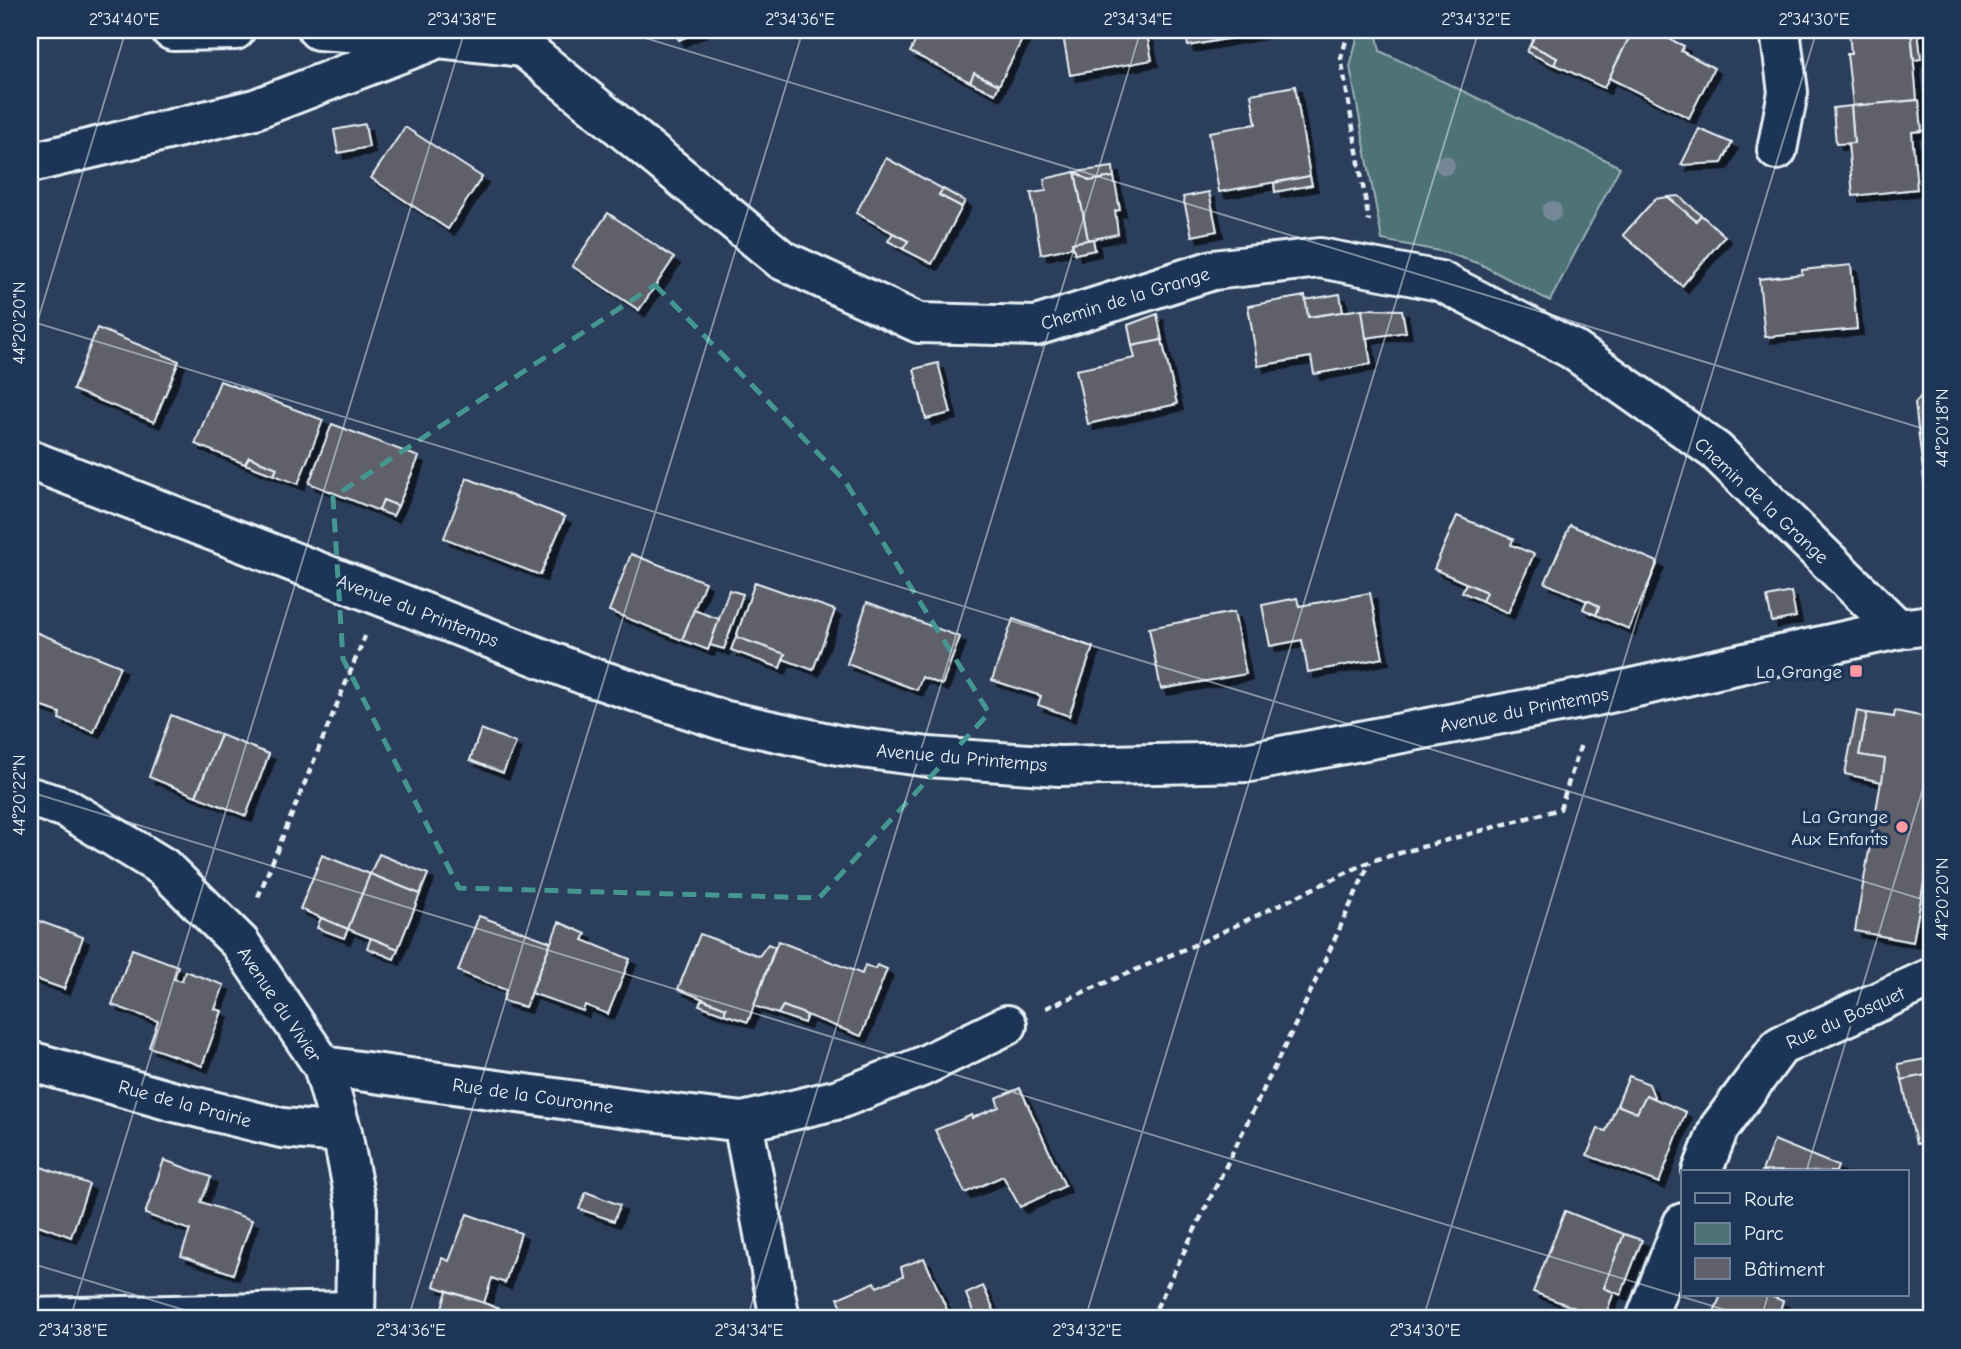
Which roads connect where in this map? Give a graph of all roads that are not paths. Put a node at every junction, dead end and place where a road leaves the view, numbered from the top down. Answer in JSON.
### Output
{"nodes":[{"id":1,"x":171,"y":30,"type":"edge"},
{"id":2,"x":235,"y":30,"type":"edge"},
{"id":3,"x":318,"y":30,"type":"edge"},
{"id":4,"x":1780,"y":30,"type":"edge"},
{"id":5,"x":446,"y":34,"type":"edge"},
{"id":6,"x":1777,"y":150,"type":"dead end"},
{"id":7,"x":30,"y":163,"type":"edge"},
{"id":8,"x":30,"y":460,"type":"edge"},
{"id":9,"x":1915,"y":627,"type":"edge"},
{"id":10,"x":30,"y":797,"type":"edge"},
{"id":11,"x":1931,"y":978,"type":"edge"},
{"id":12,"x":1007,"y":1025,"type":"road end"},
{"id":13,"x":30,"y":1061,"type":"edge"},
{"id":14,"x":323,"y":1066,"type":"junction"},
{"id":15,"x":743,"y":1122,"type":"junction"},
{"id":16,"x":342,"y":1133,"type":"junction"},
{"id":17,"x":1703,"y":1170,"type":"edge"},
{"id":18,"x":1681,"y":1228,"type":"edge"},
{"id":19,"x":355,"y":1315,"type":"edge"},
{"id":20,"x":30,"y":1318,"type":"edge"},
{"id":21,"x":780,"y":1319,"type":"edge"},
{"id":22,"x":1646,"y":1319,"type":"edge"}],
"edges":[{"from":1,"to":2,"type":"street"},
{"from":3,"to":5,"type":"street","name":"Chemin de la Grange"},
{"from":4,"to":6,"type":"street"},
{"from":5,"to":7,"type":"street"},
{"from":5,"to":9,"type":"street","name":"Chemin de la Grange"},
{"from":8,"to":9,"type":"street","name":"Avenue du Printemps"},
{"from":10,"to":14,"type":"street","name":"Avenue du Vivier"},
{"from":11,"to":17,"type":"street","name":"Rue du Bosquet"},
{"from":12,"to":15,"type":"street","name":"Rue de la Couronne"},
{"from":13,"to":16,"type":"street","name":"Rue de la Prairie"},
{"from":14,"to":15,"type":"street","name":"Rue de la Couronne"},
{"from":14,"to":16,"type":"street","name":"Avenue du Vivier"},
{"from":15,"to":21,"type":"street"},
{"from":16,"to":19,"type":"street","name":"Avenue du Vivier"},
{"from":18,"to":22,"type":"street"},
{"from":19,"to":20,"type":"street"}]}
